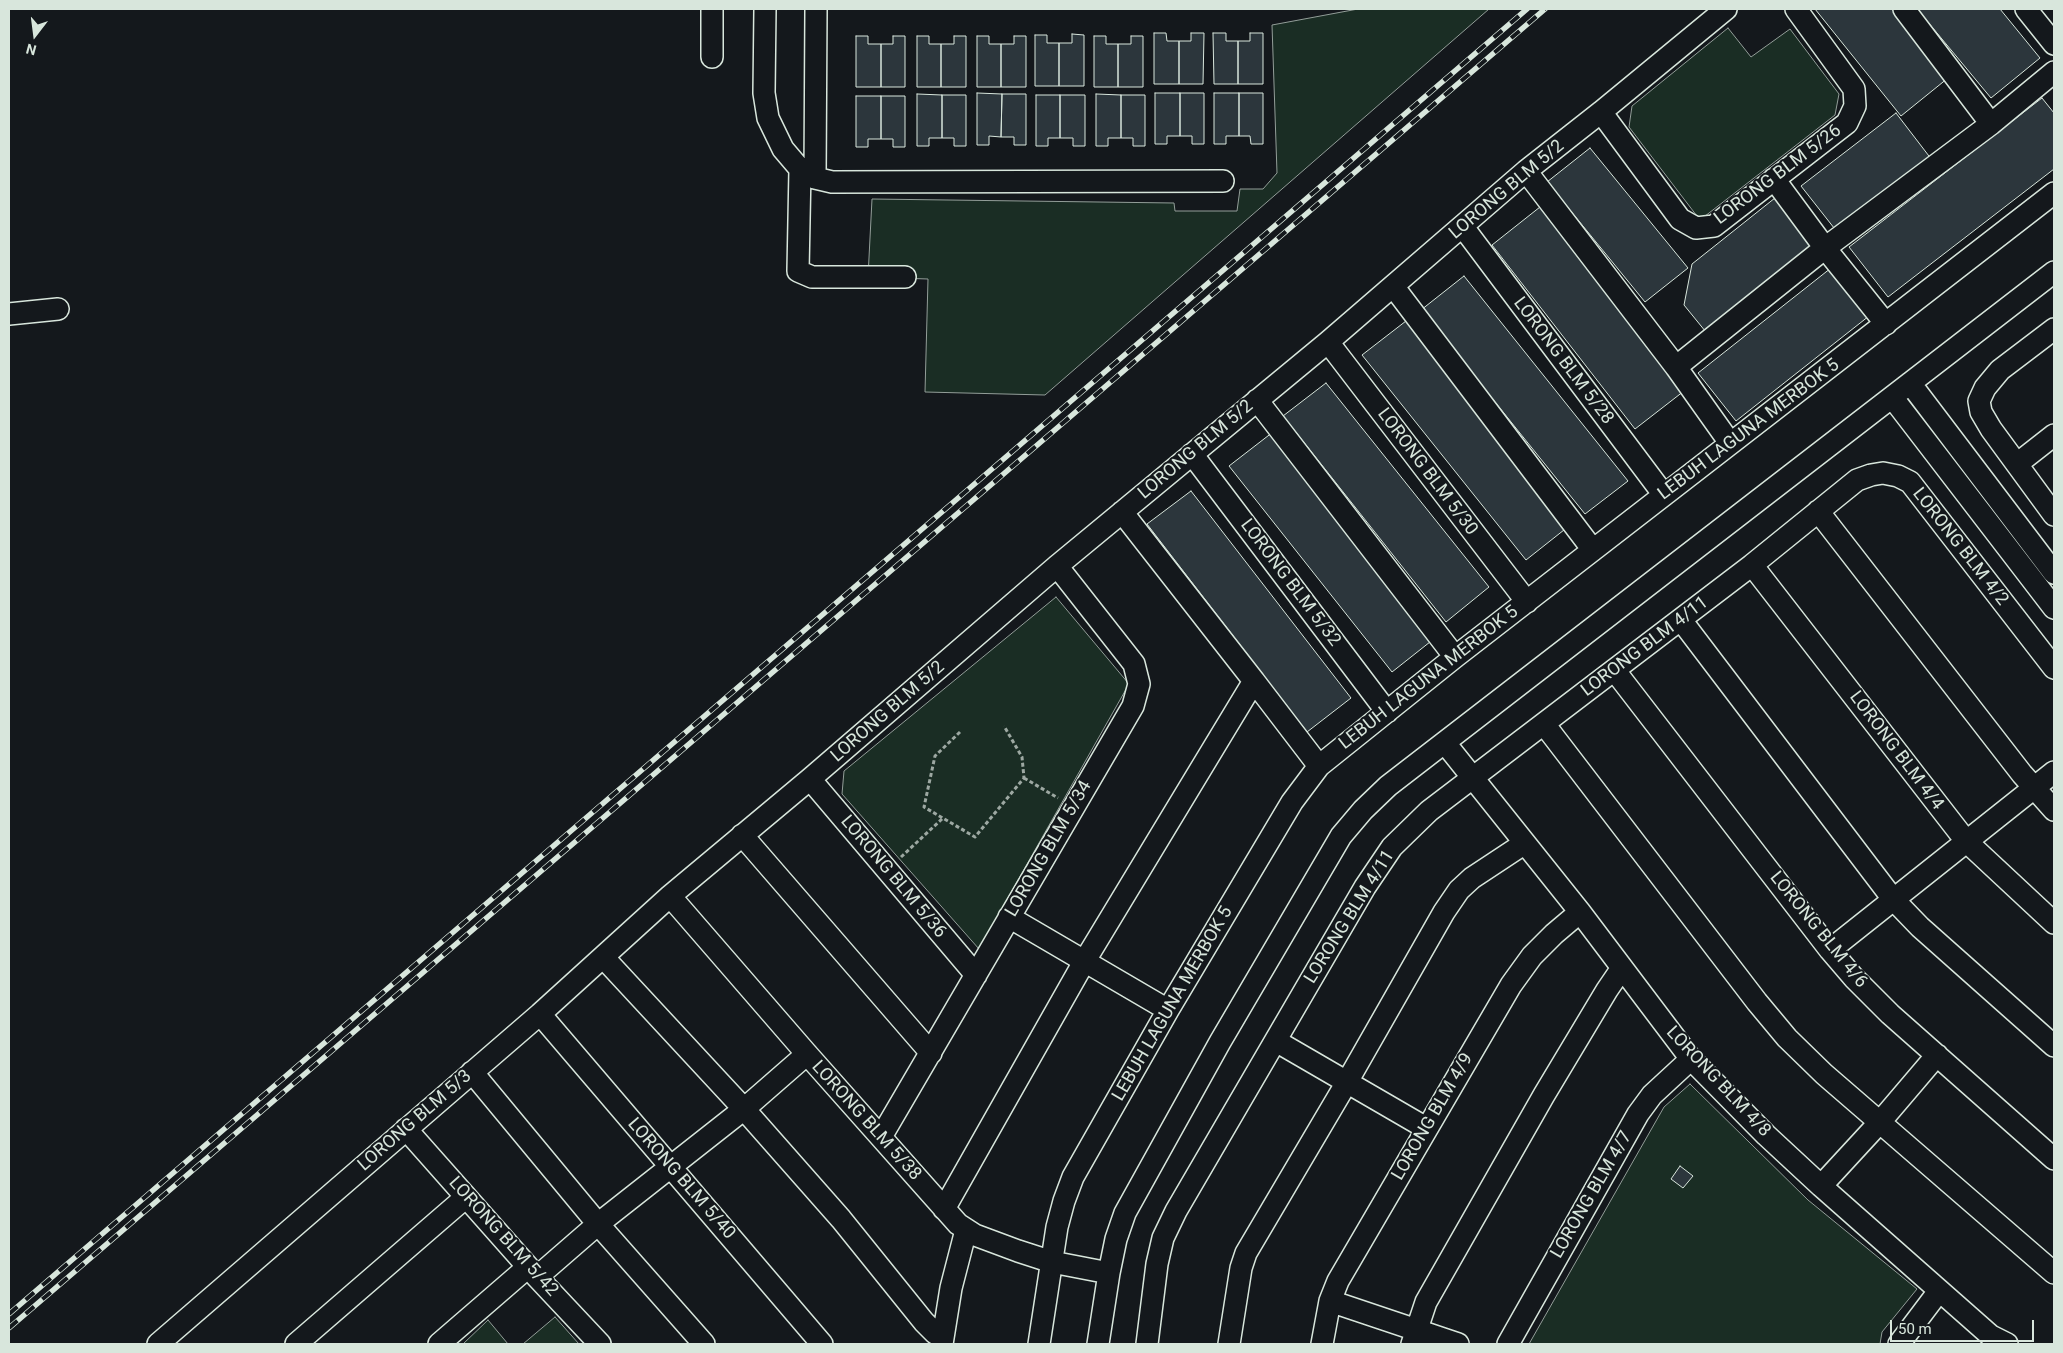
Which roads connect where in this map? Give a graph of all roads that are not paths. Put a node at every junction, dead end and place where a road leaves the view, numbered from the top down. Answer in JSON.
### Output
{"nodes":[{"id":1,"x":712,"y":9,"type":"edge"},
{"id":2,"x":765,"y":9,"type":"edge"},
{"id":3,"x":816,"y":9,"type":"edge"},
{"id":4,"x":1726,"y":9,"type":"edge"},
{"id":5,"x":1796,"y":9,"type":"edge"},
{"id":6,"x":1904,"y":9,"type":"edge"},
{"id":7,"x":2026,"y":9,"type":"edge"},
{"id":8,"x":2054,"y":44,"type":"edge"},
{"id":9,"x":712,"y":57,"type":"dead end"},
{"id":10,"x":2054,"y":72,"type":"edge"},
{"id":11,"x":1601,"y":112,"type":"junction"},
{"id":12,"x":1991,"y":124,"type":"junction"},
{"id":13,"x":1526,"y":171,"type":"junction"},
{"id":14,"x":808,"y":173,"type":"junction"},
{"id":15,"x":1774,"y":179,"type":"junction"},
{"id":16,"x":1223,"y":181,"type":"dead end"},
{"id":17,"x":2054,"y":193,"type":"edge"},
{"id":18,"x":1463,"y":227,"type":"junction"},
{"id":19,"x":1826,"y":248,"type":"junction"},
{"id":20,"x":2054,"y":272,"type":"edge"},
{"id":21,"x":905,"y":277,"type":"dead end"},
{"id":22,"x":1393,"y":286,"type":"junction"},
{"id":23,"x":58,"y":309,"type":"dead end"},
{"id":24,"x":9,"y":314,"type":"edge"},
{"id":25,"x":1886,"y":324,"type":"junction"},
{"id":26,"x":2054,"y":329,"type":"edge"},
{"id":27,"x":1328,"y":342,"type":"junction"},
{"id":28,"x":1676,"y":367,"type":"junction"},
{"id":29,"x":1910,"y":383,"type":"junction"},
{"id":30,"x":1892,"y":398,"type":"junction"},
{"id":31,"x":1257,"y":400,"type":"junction"},
{"id":32,"x":2054,"y":435,"type":"edge"},
{"id":33,"x":1730,"y":444,"type":"junction"},
{"id":34,"x":1192,"y":454,"type":"junction"},
{"id":35,"x":2017,"y":464,"type":"junction"},
{"id":36,"x":1664,"y":495,"type":"junction"},
{"id":37,"x":1818,"y":511,"type":"junction"},
{"id":38,"x":1122,"y":512,"type":"junction"},
{"id":39,"x":2054,"y":515,"type":"edge"},
{"id":40,"x":1593,"y":550,"type":"junction"},
{"id":41,"x":1752,"y":565,"type":"junction"},
{"id":42,"x":1057,"y":566,"type":"junction"},
{"id":43,"x":2054,"y":573,"type":"edge"},
{"id":44,"x":1527,"y":602,"type":"junction"},
{"id":45,"x":2054,"y":608,"type":"edge"},
{"id":46,"x":1680,"y":620,"type":"junction"},
{"id":47,"x":1454,"y":657,"type":"junction"},
{"id":48,"x":2054,"y":668,"type":"edge"},
{"id":49,"x":1614,"y":671,"type":"junction"},
{"id":50,"x":1254,"y":682,"type":"junction"},
{"id":51,"x":1387,"y":712,"type":"junction"},
{"id":52,"x":1544,"y":724,"type":"junction"},
{"id":53,"x":1445,"y":743,"type":"junction"},
{"id":54,"x":1319,"y":766,"type":"junction"},
{"id":55,"x":2054,"y":772,"type":"edge"},
{"id":56,"x":1473,"y":778,"type":"junction"},
{"id":57,"x":810,"y":779,"type":"junction"},
{"id":58,"x":2034,"y":788,"type":"junction"},
{"id":59,"x":2054,"y":810,"type":"edge"},
{"id":60,"x":742,"y":835,"type":"junction"},
{"id":61,"x":1966,"y":841,"type":"junction"},
{"id":62,"x":1525,"y":843,"type":"junction"},
{"id":63,"x":670,"y":896,"type":"junction"},
{"id":64,"x":1894,"y":899,"type":"junction"},
{"id":65,"x":1580,"y":912,"type":"junction"},
{"id":66,"x":1009,"y":917,"type":"junction"},
{"id":67,"x":2054,"y":923,"type":"edge"},
{"id":68,"x":1830,"y":950,"type":"junction"},
{"id":69,"x":603,"y":957,"type":"junction"},
{"id":70,"x":1084,"y":962,"type":"junction"},
{"id":71,"x":1622,"y":968,"type":"junction"},
{"id":72,"x":976,"y":974,"type":"junction"},
{"id":73,"x":1168,"y":1010,"type":"junction"},
{"id":74,"x":540,"y":1014,"type":"junction"},
{"id":75,"x":1276,"y":1041,"type":"junction"},
{"id":76,"x":2054,"y":1046,"type":"edge"},
{"id":77,"x":931,"y":1053,"type":"junction"},
{"id":78,"x":806,"y":1054,"type":"junction"},
{"id":79,"x":1936,"y":1055,"type":"junction"},
{"id":80,"x":1691,"y":1059,"type":"junction"},
{"id":81,"x":472,"y":1072,"type":"junction"},
{"id":82,"x":1348,"y":1082,"type":"junction"},
{"id":83,"x":744,"y":1109,"type":"junction"},
{"id":84,"x":1880,"y":1122,"type":"junction"},
{"id":85,"x":1426,"y":1128,"type":"junction"},
{"id":86,"x":406,"y":1129,"type":"junction"},
{"id":87,"x":881,"y":1137,"type":"junction"},
{"id":88,"x":2054,"y":1159,"type":"edge"},
{"id":89,"x":671,"y":1167,"type":"junction"},
{"id":90,"x":1821,"y":1186,"type":"junction"},
{"id":91,"x":466,"y":1197,"type":"junction"},
{"id":92,"x":944,"y":1209,"type":"junction"},
{"id":93,"x":598,"y":1224,"type":"junction"},
{"id":94,"x":966,"y":1230,"type":"junction"},
{"id":95,"x":1052,"y":1262,"type":"junction"},
{"id":96,"x":533,"y":1272,"type":"junction"},
{"id":97,"x":1109,"y":1273,"type":"junction"},
{"id":98,"x":2054,"y":1273,"type":"edge"},
{"id":99,"x":1940,"y":1291,"type":"junction"},
{"id":100,"x":1330,"y":1301,"type":"junction"},
{"id":101,"x":1414,"y":1337,"type":"edge"},
{"id":102,"x":942,"y":1341,"type":"edge"},
{"id":103,"x":1995,"y":1341,"type":"edge"},
{"id":104,"x":161,"y":1343,"type":"edge"},
{"id":105,"x":296,"y":1344,"type":"edge"},
{"id":106,"x":439,"y":1344,"type":"edge"},
{"id":107,"x":600,"y":1344,"type":"edge"},
{"id":108,"x":704,"y":1344,"type":"edge"},
{"id":109,"x":822,"y":1344,"type":"edge"},
{"id":110,"x":1039,"y":1344,"type":"edge"},
{"id":111,"x":1098,"y":1344,"type":"edge"},
{"id":112,"x":1147,"y":1344,"type":"edge"},
{"id":113,"x":1229,"y":1344,"type":"edge"},
{"id":114,"x":1322,"y":1344,"type":"edge"},
{"id":115,"x":1458,"y":1344,"type":"edge"},
{"id":116,"x":1508,"y":1344,"type":"edge"},
{"id":117,"x":1898,"y":1344,"type":"edge"}],
"edges":[{"from":1,"to":9,"type":"street"},
{"from":2,"to":14,"type":"street"},
{"from":3,"to":14,"type":"street"},
{"from":4,"to":11,"type":"street","name":"LORONG BLM 5/2"},
{"from":5,"to":15,"type":"street","name":"LORONG BLM 5/26"},
{"from":6,"to":12,"type":"street"},
{"from":7,"to":8,"type":"street"},
{"from":10,"to":12,"type":"street"},
{"from":11,"to":13,"type":"street","name":"LORONG BLM 5/2"},
{"from":11,"to":15,"type":"street","name":"LORONG BLM 5/26"},
{"from":12,"to":19,"type":"street"},
{"from":13,"to":18,"type":"street","name":"LORONG BLM 5/2"},
{"from":13,"to":28,"type":"street"},
{"from":14,"to":16,"type":"street"},
{"from":14,"to":21,"type":"street"},
{"from":15,"to":19,"type":"street"},
{"from":17,"to":25,"type":"street","name":"LEBUH LAGUNA MERBOK 5"},
{"from":18,"to":22,"type":"street","name":"LORONG BLM 5/2"},
{"from":18,"to":36,"type":"street","name":"LORONG BLM 5/28"},
{"from":19,"to":25,"type":"street"},
{"from":19,"to":28,"type":"street"},
{"from":20,"to":29,"type":"street"},
{"from":22,"to":27,"type":"street","name":"LORONG BLM 5/2"},
{"from":22,"to":40,"type":"street"},
{"from":23,"to":24,"type":"street"},
{"from":25,"to":33,"type":"street","name":"LEBUH LAGUNA MERBOK 5"},
{"from":26,"to":35,"type":"street"},
{"from":27,"to":31,"type":"street","name":"LORONG BLM 5/2"},
{"from":27,"to":44,"type":"street","name":"LORONG BLM 5/30"},
{"from":28,"to":33,"type":"street"},
{"from":29,"to":30,"type":"street"},
{"from":29,"to":43,"type":"street"},
{"from":30,"to":45,"type":"street"},
{"from":30,"to":53,"type":"street"},
{"from":31,"to":34,"type":"street","name":"LORONG BLM 5/2"},
{"from":31,"to":47,"type":"street"},
{"from":32,"to":35,"type":"street"},
{"from":33,"to":36,"type":"street","name":"LEBUH LAGUNA MERBOK 5"},
{"from":34,"to":38,"type":"street","name":"LORONG BLM 5/2"},
{"from":34,"to":51,"type":"street","name":"LORONG BLM 5/32"},
{"from":35,"to":39,"type":"street"},
{"from":36,"to":40,"type":"street","name":"LEBUH LAGUNA MERBOK 5"},
{"from":37,"to":41,"type":"street","name":"LORONG BLM 4/2"},
{"from":37,"to":48,"type":"street","name":"LORONG BLM 4/2"},
{"from":37,"to":58,"type":"street"},
{"from":38,"to":42,"type":"street","name":"LORONG BLM 5/2"},
{"from":38,"to":50,"type":"street"},
{"from":40,"to":44,"type":"street","name":"LEBUH LAGUNA MERBOK 5"},
{"from":41,"to":46,"type":"street","name":"LORONG BLM 4/11"},
{"from":41,"to":61,"type":"street","name":"LORONG BLM 4/4"},
{"from":42,"to":57,"type":"street","name":"LORONG BLM 5/2"},
{"from":42,"to":66,"type":"street","name":"LORONG BLM 5/34"},
{"from":44,"to":47,"type":"street","name":"LEBUH LAGUNA MERBOK 5"},
{"from":46,"to":49,"type":"street","name":"LORONG BLM 4/11"},
{"from":46,"to":64,"type":"street"},
{"from":47,"to":51,"type":"street","name":"LEBUH LAGUNA MERBOK 5"},
{"from":49,"to":52,"type":"street","name":"LORONG BLM 4/11"},
{"from":49,"to":68,"type":"street","name":"LORONG BLM 4/6"},
{"from":50,"to":54,"type":"street"},
{"from":50,"to":70,"type":"street"},
{"from":51,"to":54,"type":"street","name":"LEBUH LAGUNA MERBOK 5"},
{"from":52,"to":56,"type":"street","name":"LORONG BLM 4/11"},
{"from":52,"to":84,"type":"street"},
{"from":53,"to":56,"type":"street","name":"LORONG BLM 4/8"},
{"from":53,"to":97,"type":"street"},
{"from":54,"to":73,"type":"street","name":"LEBUH LAGUNA MERBOK 5"},
{"from":55,"to":58,"type":"street"},
{"from":56,"to":62,"type":"street","name":"LORONG BLM 4/8"},
{"from":56,"to":75,"type":"street","name":"LORONG BLM 4/11"},
{"from":57,"to":60,"type":"street","name":"LORONG BLM 5/2"},
{"from":57,"to":72,"type":"street","name":"LORONG BLM 5/36"},
{"from":58,"to":59,"type":"street"},
{"from":58,"to":61,"type":"street"},
{"from":60,"to":63,"type":"street","name":"LORONG BLM 5/2"},
{"from":60,"to":77,"type":"street"},
{"from":61,"to":64,"type":"street"},
{"from":61,"to":67,"type":"street","name":"LORONG BLM 4/4"},
{"from":62,"to":65,"type":"street","name":"LORONG BLM 4/8"},
{"from":62,"to":82,"type":"street"},
{"from":63,"to":69,"type":"street","name":"LORONG BLM 5/3"},
{"from":63,"to":78,"type":"street","name":"LORONG BLM 5/38"},
{"from":64,"to":68,"type":"street"},
{"from":64,"to":76,"type":"street"},
{"from":65,"to":71,"type":"street","name":"LORONG BLM 4/8"},
{"from":65,"to":85,"type":"street","name":"LORONG BLM 4/9"},
{"from":66,"to":70,"type":"street"},
{"from":66,"to":72,"type":"street","name":"LORONG BLM 5/34"},
{"from":68,"to":79,"type":"street","name":"LORONG BLM 4/6"},
{"from":69,"to":74,"type":"street","name":"LORONG BLM 5/3"},
{"from":69,"to":83,"type":"street"},
{"from":70,"to":73,"type":"street"},
{"from":70,"to":92,"type":"street"},
{"from":71,"to":80,"type":"street","name":"LORONG BLM 4/8"},
{"from":71,"to":101,"type":"street"},
{"from":72,"to":77,"type":"street","name":"LORONG BLM 5/34"},
{"from":73,"to":95,"type":"street","name":"LEBUH LAGUNA MERBOK 5"},
{"from":74,"to":81,"type":"street","name":"LORONG BLM 5/3"},
{"from":74,"to":89,"type":"street","name":"LORONG BLM 5/40"},
{"from":75,"to":82,"type":"street"},
{"from":75,"to":112,"type":"street","name":"LORONG BLM 4/11"},
{"from":77,"to":87,"type":"street","name":"LORONG BLM 5/34"},
{"from":78,"to":83,"type":"street"},
{"from":78,"to":87,"type":"street","name":"LORONG BLM 5/38"},
{"from":79,"to":84,"type":"street"},
{"from":79,"to":88,"type":"street","name":"LORONG BLM 4/6"},
{"from":80,"to":90,"type":"street","name":"LORONG BLM 4/8"},
{"from":80,"to":116,"type":"street","name":"LORONG BLM 4/7"},
{"from":81,"to":86,"type":"street","name":"LORONG BLM 5/3"},
{"from":81,"to":93,"type":"street"},
{"from":82,"to":85,"type":"street"},
{"from":82,"to":113,"type":"street"},
{"from":83,"to":89,"type":"street"},
{"from":83,"to":102,"type":"street"},
{"from":84,"to":90,"type":"street"},
{"from":84,"to":98,"type":"street"},
{"from":85,"to":100,"type":"street","name":"LORONG BLM 4/9"},
{"from":86,"to":91,"type":"street","name":"LORONG BLM 5/42"},
{"from":86,"to":104,"type":"street","name":"LORONG BLM 5/3"},
{"from":87,"to":92,"type":"street","name":"LORONG BLM 5/38"},
{"from":89,"to":93,"type":"street"},
{"from":89,"to":109,"type":"street","name":"LORONG BLM 5/40"},
{"from":90,"to":99,"type":"street","name":"LORONG BLM 4/8"},
{"from":91,"to":96,"type":"street","name":"LORONG BLM 5/42"},
{"from":91,"to":105,"type":"street"},
{"from":92,"to":94,"type":"street","name":"LORONG BLM 5/38"},
{"from":93,"to":96,"type":"street"},
{"from":93,"to":108,"type":"street"},
{"from":94,"to":95,"type":"street","name":"LORONG BLM 5/38"},
{"from":94,"to":102,"type":"street"},
{"from":95,"to":97,"type":"street","name":"LORONG BLM 5/38"},
{"from":95,"to":110,"type":"street","name":"LEBUH LAGUNA MERBOK 5"},
{"from":96,"to":106,"type":"street"},
{"from":96,"to":107,"type":"street","name":"LORONG BLM 5/42"},
{"from":97,"to":111,"type":"street"},
{"from":99,"to":103,"type":"street","name":"LORONG BLM 4/8"},
{"from":99,"to":117,"type":"street"},
{"from":100,"to":101,"type":"street"},
{"from":100,"to":114,"type":"street","name":"LORONG BLM 4/9"},
{"from":101,"to":115,"type":"street"}]}
